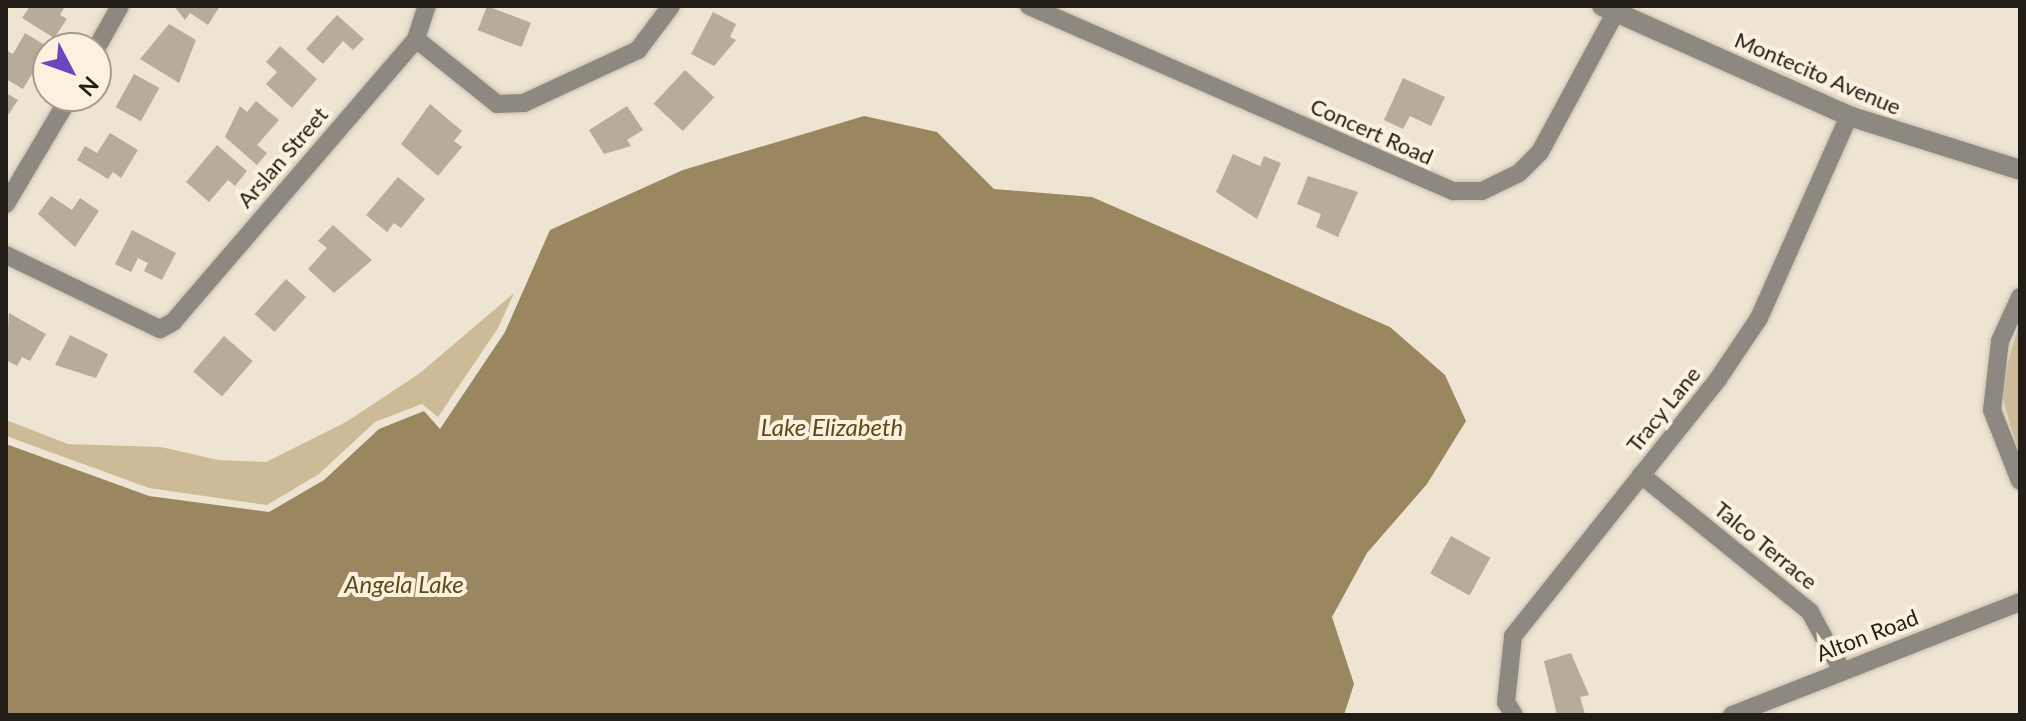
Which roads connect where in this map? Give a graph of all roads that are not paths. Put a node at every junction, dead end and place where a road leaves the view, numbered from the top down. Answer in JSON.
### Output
{"nodes":[{"id":1,"x":120,"y":6,"type":"edge"},
{"id":2,"x":427,"y":6,"type":"edge"},
{"id":3,"x":671,"y":6,"type":"edge"},
{"id":4,"x":1029,"y":6,"type":"edge"},
{"id":5,"x":1612,"y":8,"type":"edge"},
{"id":6,"x":105,"y":32,"type":"edge"},
{"id":7,"x":416,"y":39,"type":"junction"},
{"id":8,"x":61,"y":112,"type":"edge"},
{"id":9,"x":1849,"y":116,"type":"junction"},
{"id":10,"x":2020,"y":170,"type":"edge"},
{"id":11,"x":6,"y":204,"type":"edge"},
{"id":12,"x":6,"y":255,"type":"edge"},
{"id":13,"x":2020,"y":297,"type":"edge"},
{"id":14,"x":1641,"y":475,"type":"junction"},
{"id":15,"x":2020,"y":481,"type":"edge"},
{"id":16,"x":2020,"y":602,"type":"edge"},
{"id":17,"x":1841,"y":669,"type":"junction"},
{"id":18,"x":1514,"y":715,"type":"edge"},
{"id":19,"x":1732,"y":715,"type":"edge"}],
"edges":[{"from":1,"to":6,"type":"street"},
{"from":2,"to":7,"type":"street","name":"Arslan Street"},
{"from":3,"to":7,"type":"street"},
{"from":4,"to":5,"type":"street","name":"Concert Road"},
{"from":5,"to":9,"type":"street","name":"Montecito Avenue"},
{"from":7,"to":12,"type":"street","name":"Arslan Street"},
{"from":8,"to":11,"type":"street"},
{"from":9,"to":10,"type":"street","name":"Montecito Avenue"},
{"from":9,"to":14,"type":"street","name":"Tracy Lane"},
{"from":13,"to":15,"type":"street"},
{"from":14,"to":17,"type":"street","name":"Talco Terrace"},
{"from":14,"to":18,"type":"street","name":"Tracy Lane"},
{"from":16,"to":17,"type":"street","name":"Alton Road"},
{"from":17,"to":19,"type":"street","name":"Alton Road"}]}
